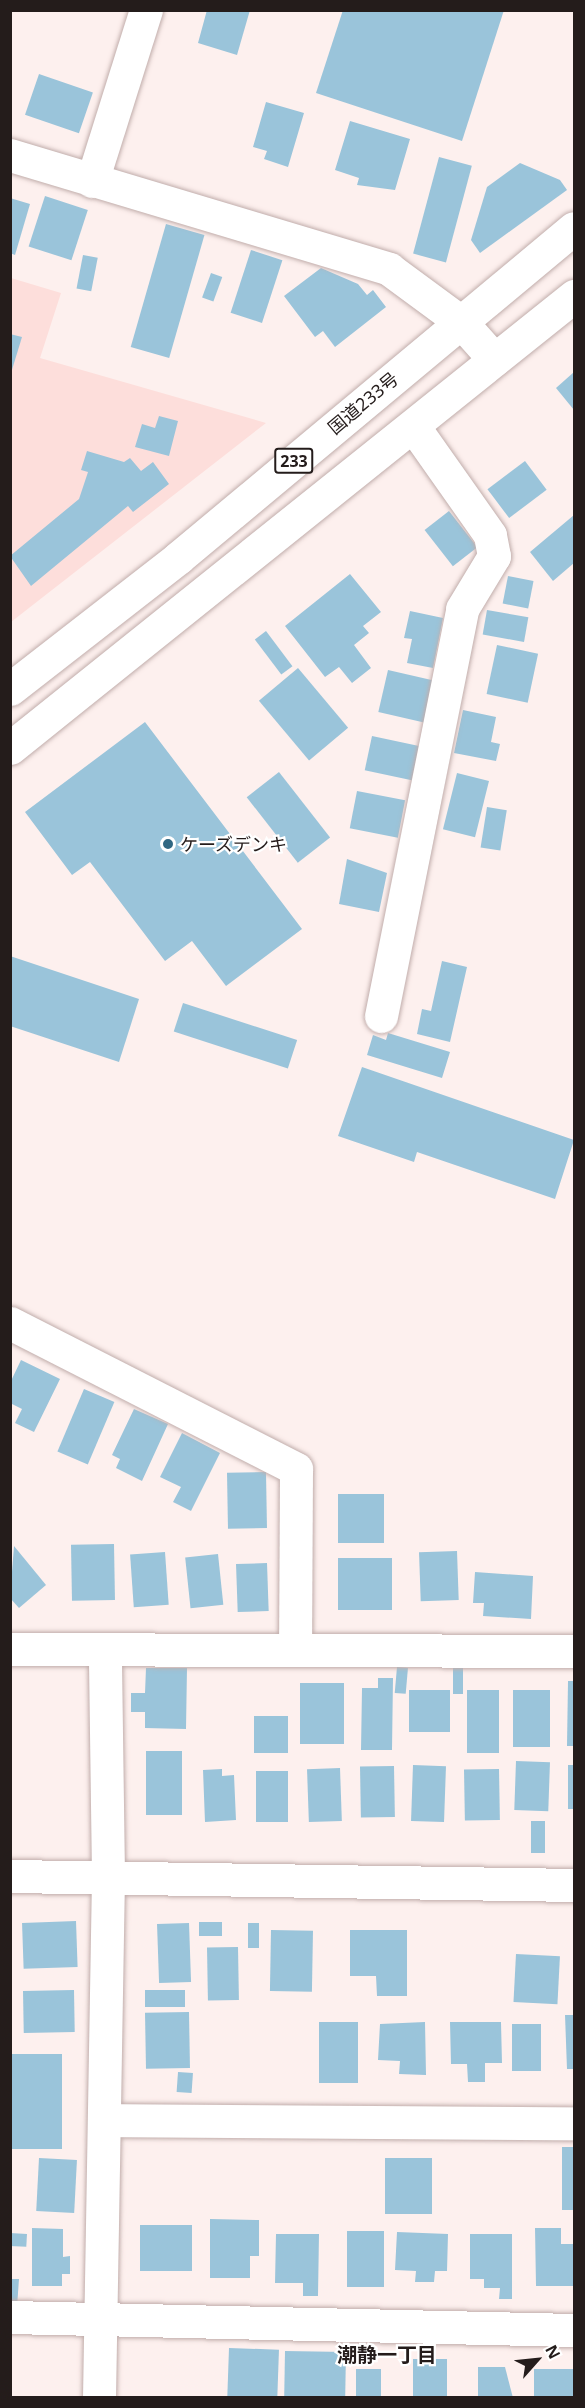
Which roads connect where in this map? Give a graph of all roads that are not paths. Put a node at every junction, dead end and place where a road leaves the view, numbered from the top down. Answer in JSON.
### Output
{"nodes":[{"id":1,"x":146,"y":10,"type":"edge"},
{"id":2,"x":10,"y":155,"type":"edge"},
{"id":3,"x":92,"y":181,"type":"junction"},
{"id":4,"x":574,"y":228,"type":"edge"},
{"id":5,"x":574,"y":296,"type":"edge"},
{"id":6,"x":461,"y":322,"type":"junction"},
{"id":7,"x":494,"y":359,"type":"junction"},
{"id":8,"x":413,"y":426,"type":"junction"},
{"id":9,"x":10,"y":689,"type":"edge"},
{"id":10,"x":10,"y":748,"type":"edge"},
{"id":11,"x":381,"y":1016,"type":"dead end"},
{"id":12,"x":10,"y":1323,"type":"edge"},
{"id":13,"x":10,"y":1649,"type":"edge"},
{"id":14,"x":295,"y":1649,"type":"junction"},
{"id":15,"x":105,"y":1650,"type":"junction"},
{"id":16,"x":574,"y":1651,"type":"edge"},
{"id":17,"x":10,"y":1876,"type":"edge"},
{"id":18,"x":108,"y":1876,"type":"junction"},
{"id":19,"x":574,"y":1885,"type":"edge"},
{"id":20,"x":104,"y":2120,"type":"junction"},
{"id":21,"x":574,"y":2123,"type":"edge"},
{"id":22,"x":10,"y":2318,"type":"edge"},
{"id":23,"x":98,"y":2320,"type":"junction"},
{"id":24,"x":574,"y":2330,"type":"edge"},
{"id":25,"x":99,"y":2397,"type":"edge"}],
"edges":[{"from":1,"to":3,"type":"main road"},
{"from":2,"to":3,"type":"main road"},
{"from":3,"to":6,"type":"main road"},
{"from":4,"to":6,"type":"main road","name":"国道233号","number":"233"},
{"from":5,"to":7,"type":"main road","number":"233"},
{"from":6,"to":7,"type":"main road"},
{"from":6,"to":9,"type":"main road","name":"国道233号","number":"233"},
{"from":7,"to":8,"type":"main road","number":"233"},
{"from":8,"to":10,"type":"main road","number":"233"},
{"from":8,"to":11,"type":"main road"},
{"from":12,"to":14,"type":"main road"},
{"from":13,"to":15,"type":"main road"},
{"from":14,"to":15,"type":"main road"},
{"from":14,"to":16,"type":"main road"},
{"from":15,"to":18,"type":"main road"},
{"from":17,"to":18,"type":"main road"},
{"from":18,"to":19,"type":"main road"},
{"from":18,"to":20,"type":"main road"},
{"from":20,"to":21,"type":"main road"},
{"from":20,"to":23,"type":"main road"},
{"from":22,"to":23,"type":"main road"},
{"from":23,"to":24,"type":"main road"},
{"from":23,"to":25,"type":"main road"}]}
